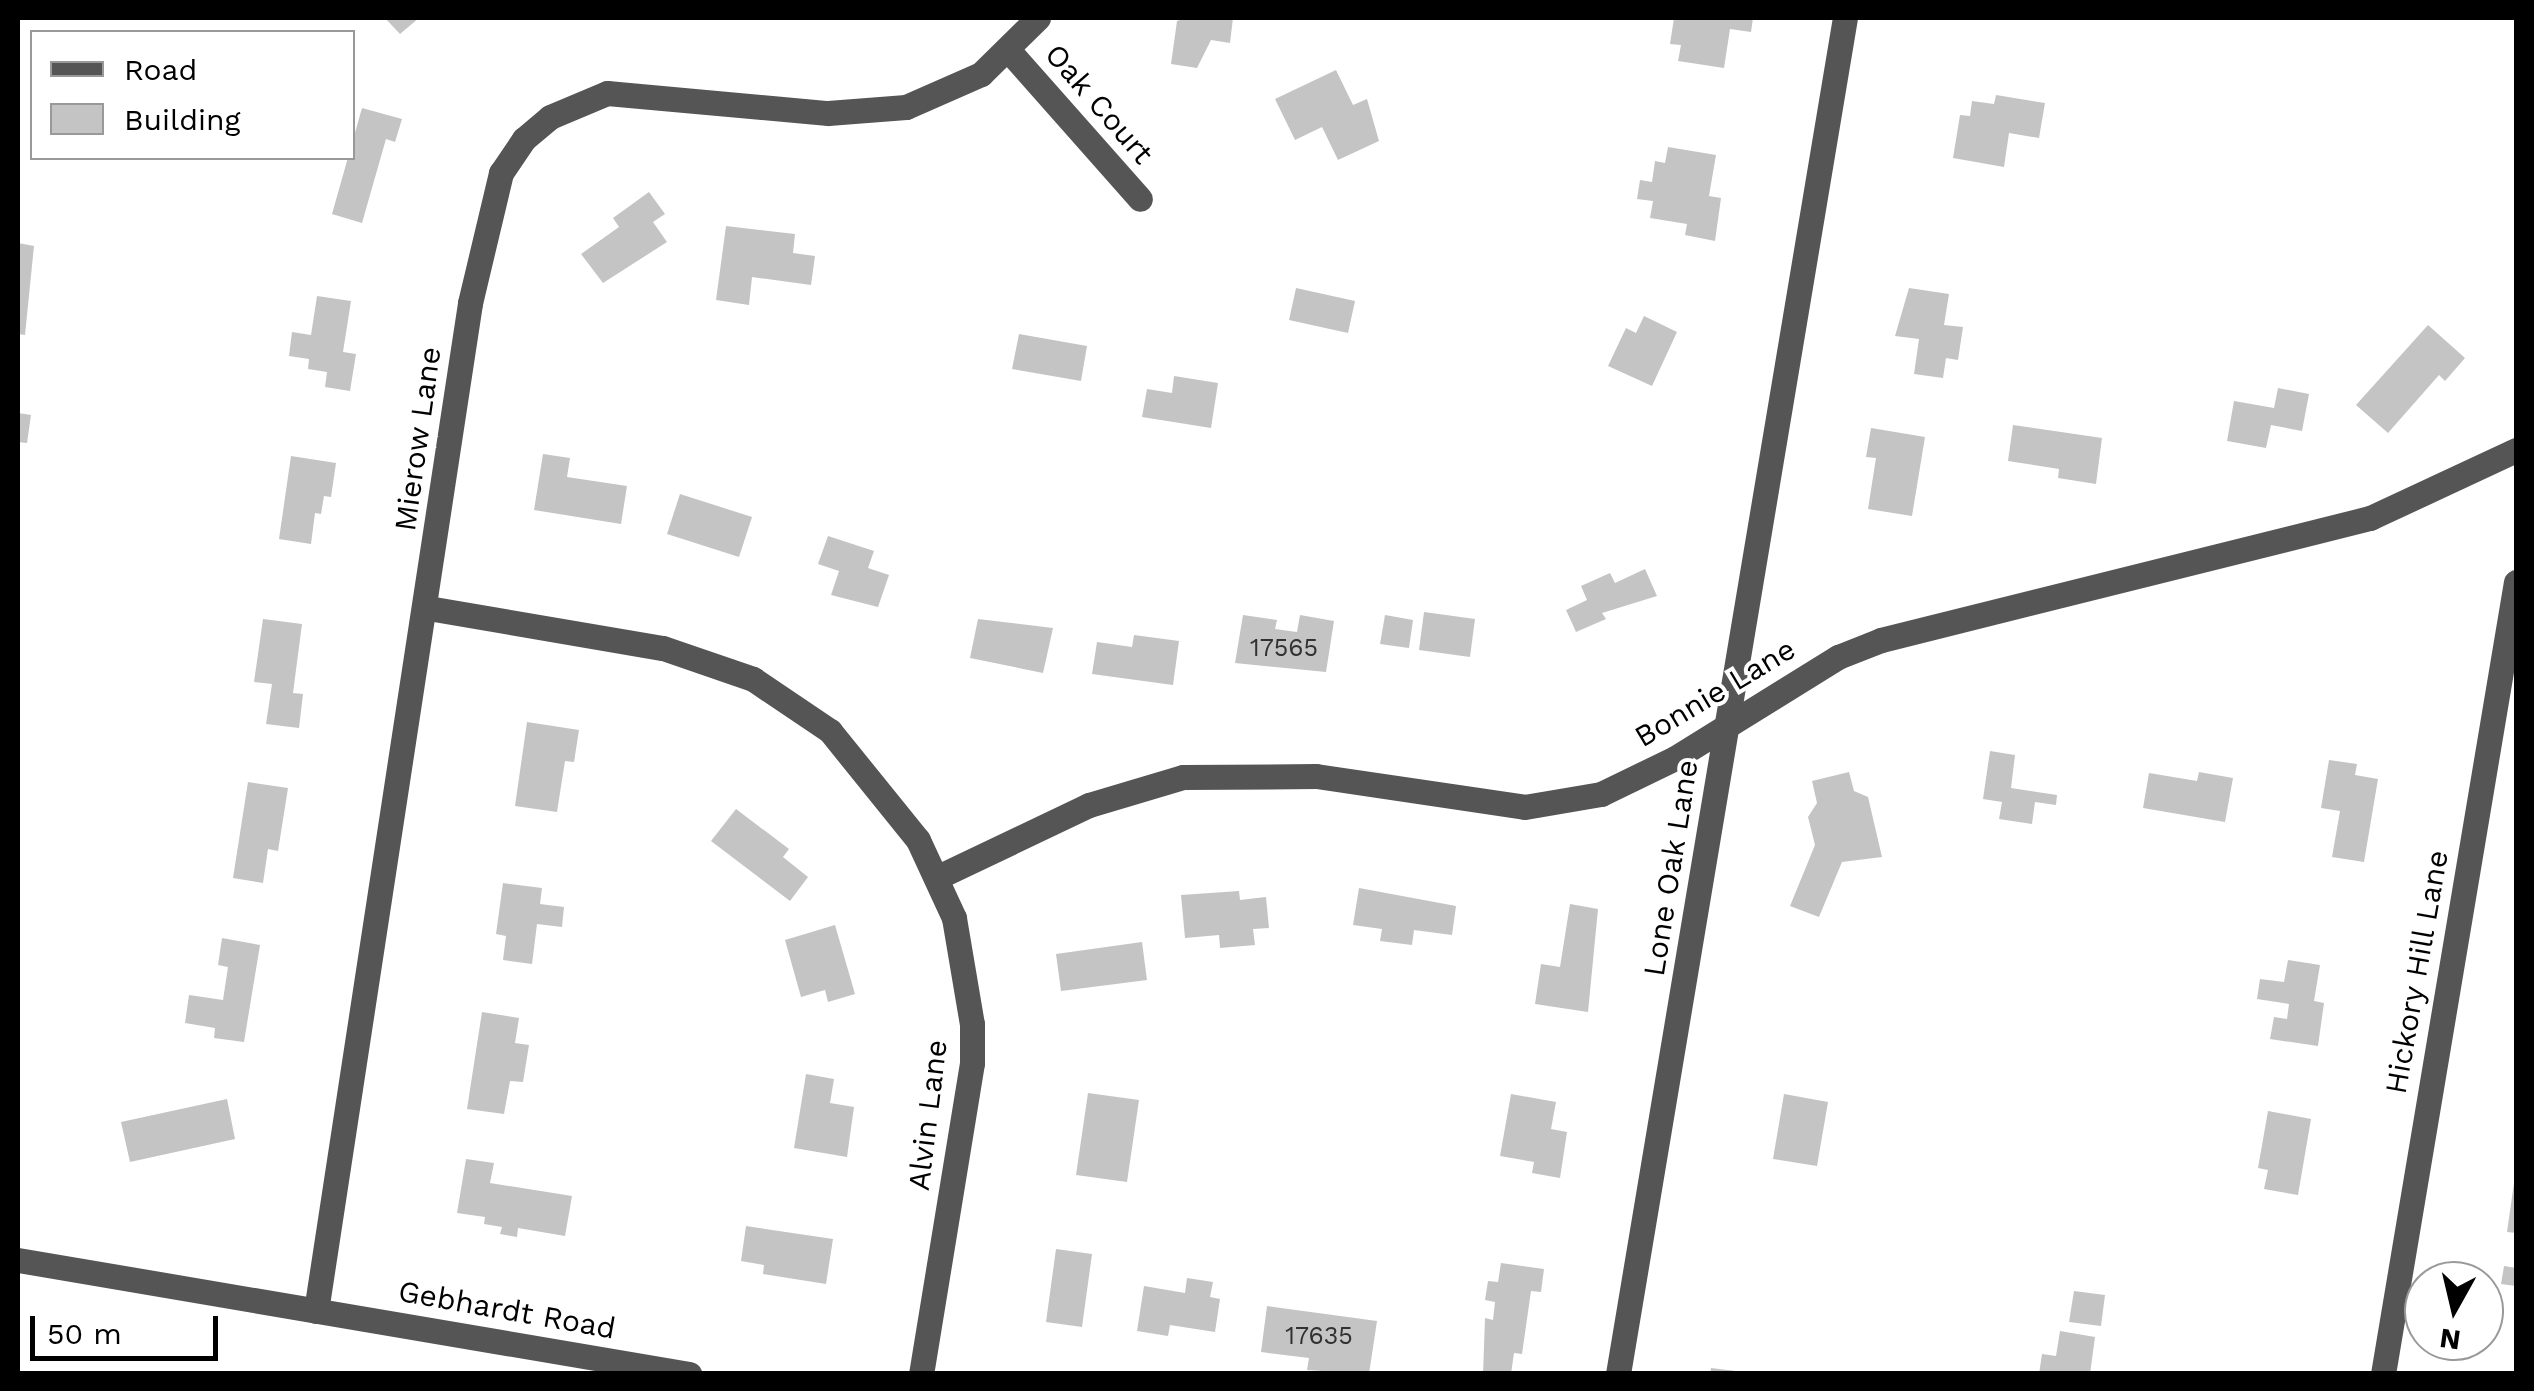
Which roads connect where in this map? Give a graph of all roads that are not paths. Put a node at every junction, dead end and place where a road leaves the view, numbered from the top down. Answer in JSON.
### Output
{"nodes":[{"id":1,"x":1038,"y":18,"type":"edge"},
{"id":2,"x":1845,"y":18,"type":"edge"},
{"id":3,"x":1010,"y":52,"type":"junction"},
{"id":4,"x":1140,"y":199,"type":"dead end"},
{"id":5,"x":2516,"y":450,"type":"edge"},
{"id":6,"x":2516,"y":582,"type":"edge"},
{"id":7,"x":428,"y":608,"type":"junction"},
{"id":8,"x":1728,"y":723,"type":"junction"},
{"id":9,"x":940,"y":876,"type":"junction"},
{"id":10,"x":18,"y":1260,"type":"edge"},
{"id":11,"x":316,"y":1310,"type":"junction"},
{"id":12,"x":689,"y":1374,"type":"edge"},
{"id":13,"x":921,"y":1374,"type":"edge"},
{"id":14,"x":1618,"y":1374,"type":"edge"},
{"id":15,"x":2384,"y":1374,"type":"edge"}],
"edges":[{"from":1,"to":3,"type":"street","name":"Mierow Lane"},
{"from":2,"to":8,"type":"street","name":"Lone Oak Lane"},
{"from":3,"to":4,"type":"street","name":"Oak Court"},
{"from":3,"to":7,"type":"street","name":"Mierow Lane"},
{"from":5,"to":8,"type":"street","name":"Bonnie Lane"},
{"from":6,"to":15,"type":"street","name":"Hickory Hill Lane"},
{"from":7,"to":9,"type":"street","name":"Alvin Lane"},
{"from":7,"to":11,"type":"street","name":"Mierow Lane"},
{"from":8,"to":9,"type":"street","name":"Bonnie Lane"},
{"from":8,"to":14,"type":"street","name":"Lone Oak Lane"},
{"from":9,"to":13,"type":"street","name":"Alvin Lane"},
{"from":10,"to":11,"type":"street","name":"Gebhardt Road"},
{"from":11,"to":12,"type":"street","name":"Gebhardt Road"}]}
